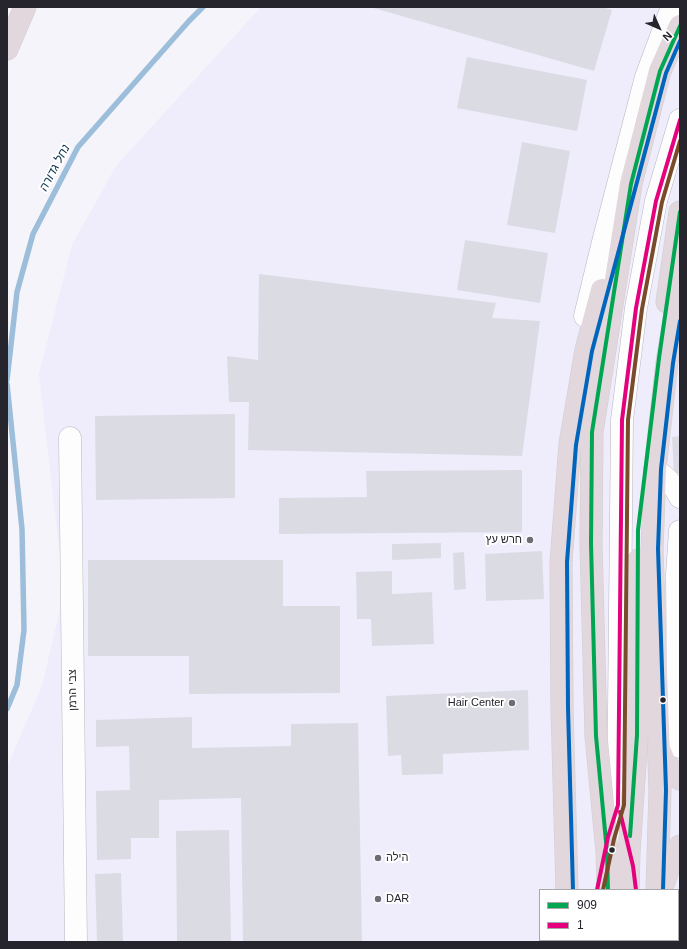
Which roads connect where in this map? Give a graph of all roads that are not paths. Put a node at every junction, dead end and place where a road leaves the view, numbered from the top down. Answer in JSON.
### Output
{"nodes":[{"id":1,"x":22,"y":7,"type":"edge"},
{"id":2,"x":25,"y":7,"type":"edge"},
{"id":3,"x":672,"y":7,"type":"edge"},
{"id":4,"x":680,"y":26,"type":"edge"},
{"id":5,"x":7,"y":40,"type":"edge"},
{"id":6,"x":7,"y":49,"type":"edge"},
{"id":7,"x":680,"y":120,"type":"edge"},
{"id":8,"x":631,"y":184,"type":"junction"},
{"id":9,"x":680,"y":212,"type":"edge"},
{"id":10,"x":680,"y":285,"type":"edge"},
{"id":11,"x":70,"y":438,"type":"dead end"},
{"id":12,"x":654,"y":469,"type":"junction"},
{"id":13,"x":680,"y":497,"type":"edge"},
{"id":14,"x":680,"y":530,"type":"edge"},
{"id":15,"x":562,"y":708,"type":"junction"},
{"id":16,"x":669,"y":747,"type":"edge"},
{"id":17,"x":680,"y":779,"type":"edge"},
{"id":18,"x":618,"y":805,"type":"junction"},
{"id":19,"x":680,"y":846,"type":"edge"},
{"id":20,"x":567,"y":889,"type":"edge"},
{"id":21,"x":597,"y":889,"type":"edge"},
{"id":22,"x":608,"y":889,"type":"edge"},
{"id":23,"x":628,"y":889,"type":"edge"},
{"id":24,"x":636,"y":889,"type":"edge"},
{"id":25,"x":657,"y":889,"type":"edge"},
{"id":26,"x":661,"y":889,"type":"edge"},
{"id":27,"x":76,"y":942,"type":"edge"}],
"edges":[{"from":1,"to":5,"type":"highway"},
{"from":2,"to":6,"type":"highway"},
{"from":3,"to":15,"type":"street"},
{"from":4,"to":8,"type":"highway"},
{"from":7,"to":18,"type":"street"},
{"from":8,"to":15,"type":"highway"},
{"from":8,"to":22,"type":"highway","bridge":true},
{"from":9,"to":23,"type":"highway","bridge":true},
{"from":10,"to":12,"type":"highway"},
{"from":11,"to":27,"type":"street","name":"צבי הרמן"},
{"from":12,"to":13,"type":"street"},
{"from":12,"to":16,"type":"highway"},
{"from":14,"to":16,"type":"street"},
{"from":15,"to":20,"type":"highway"},
{"from":16,"to":17,"type":"highway"},
{"from":16,"to":25,"type":"highway"},
{"from":18,"to":21,"type":"street"},
{"from":18,"to":24,"type":"street"},
{"from":19,"to":26,"type":"highway"}]}
